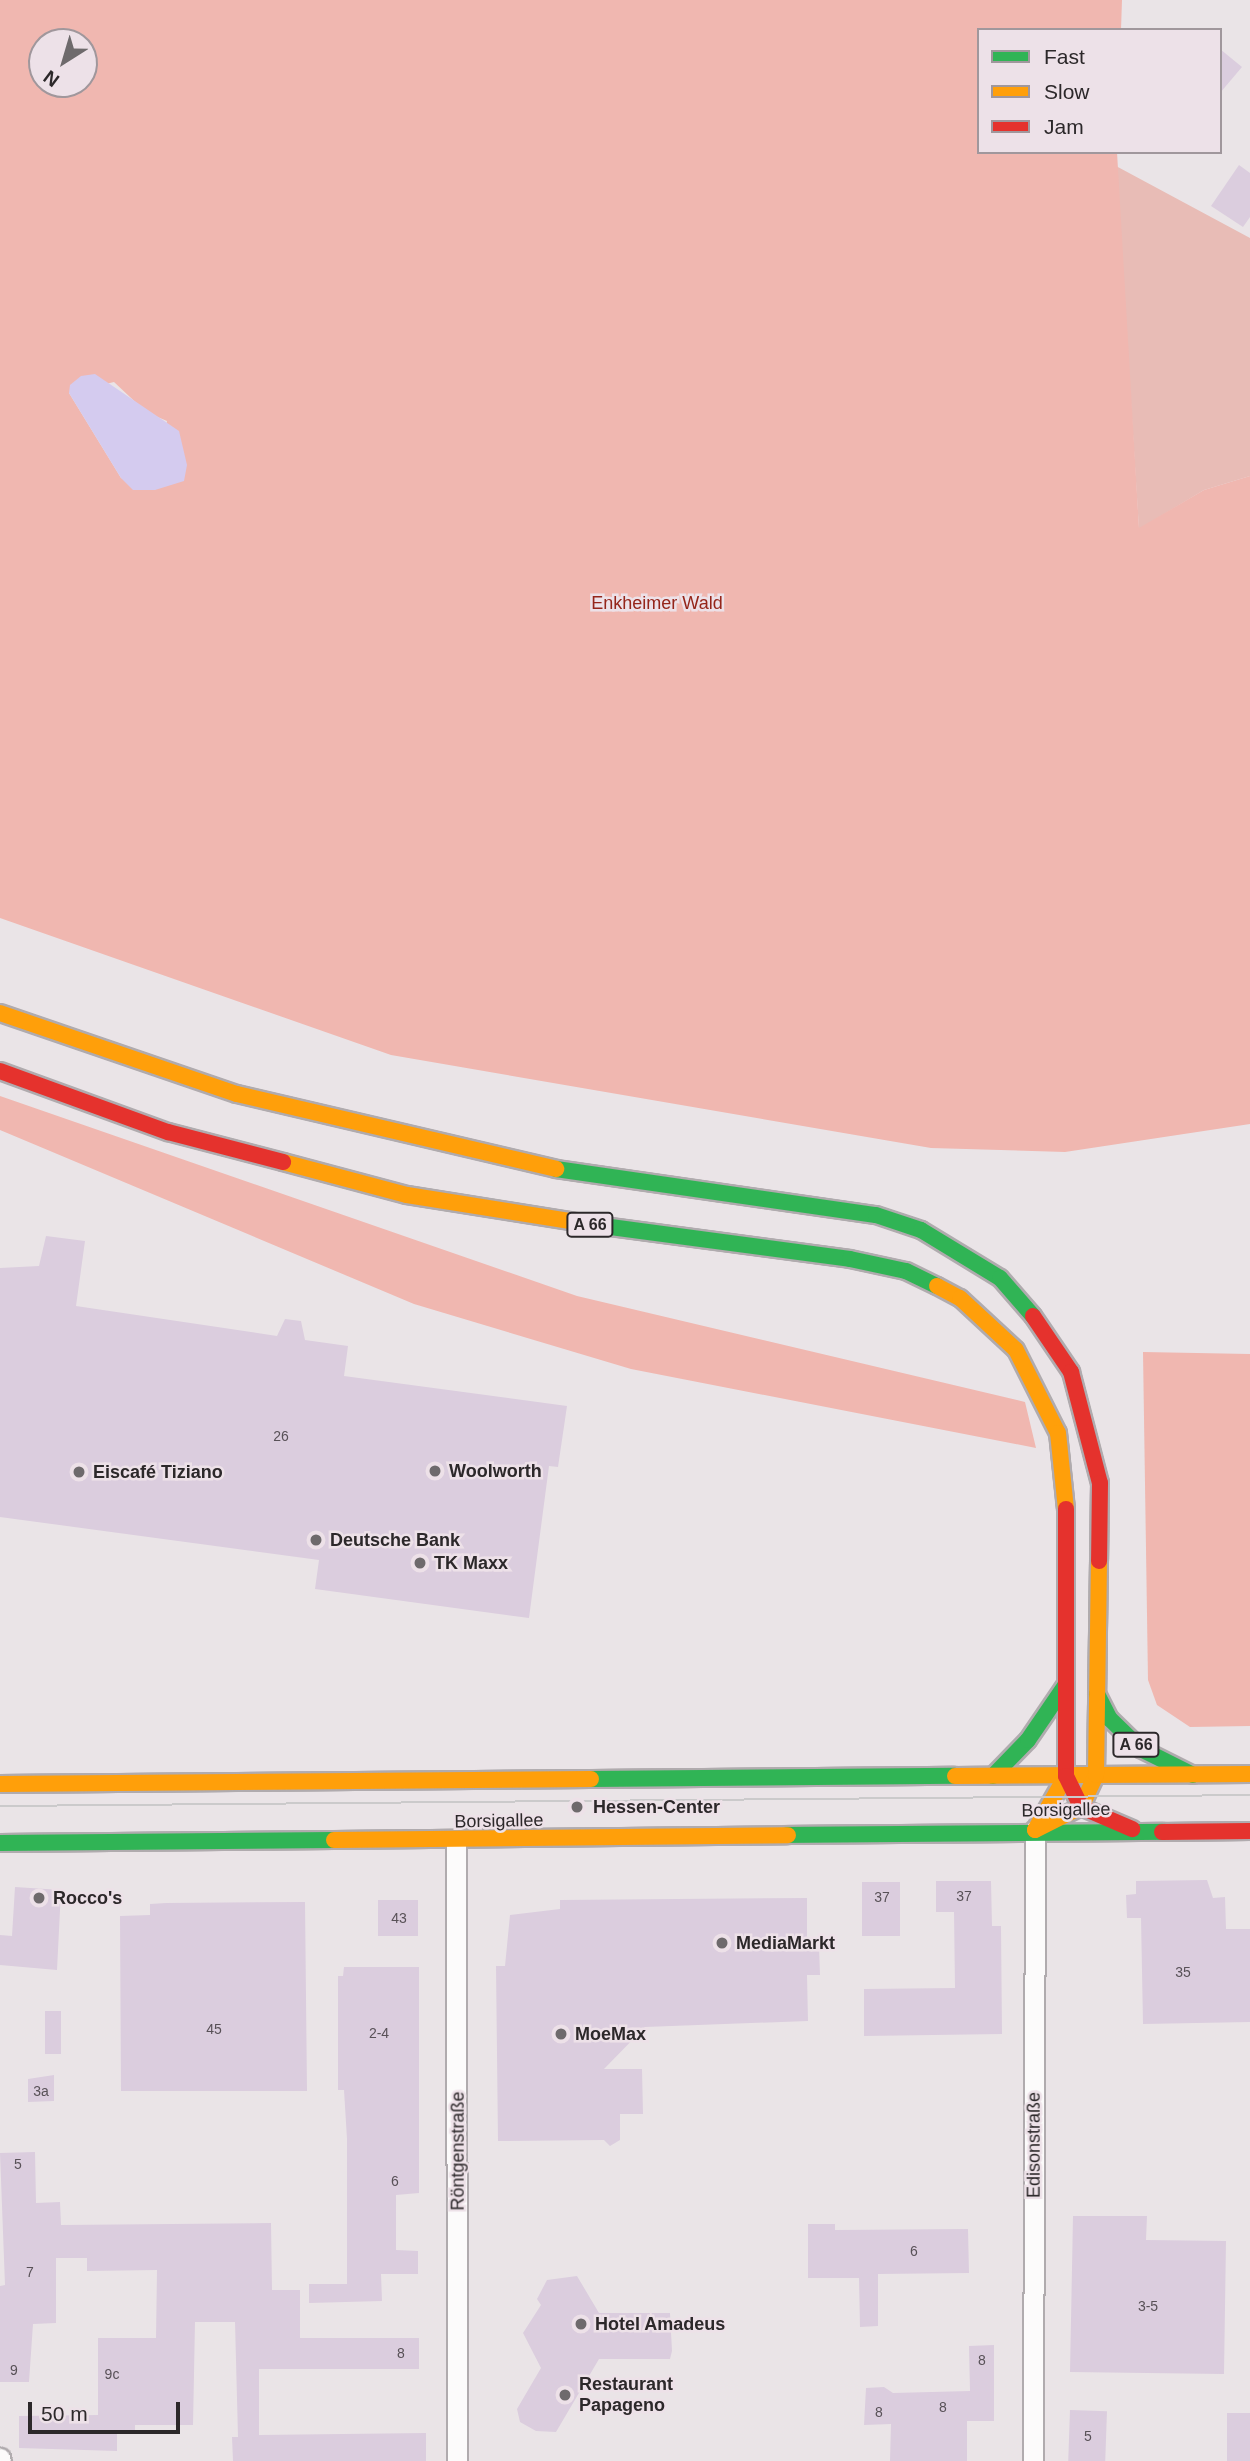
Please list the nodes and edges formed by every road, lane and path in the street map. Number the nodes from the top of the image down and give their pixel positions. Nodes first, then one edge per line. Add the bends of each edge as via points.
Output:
1 (0, 1013) edge
2 (0, 1071) edge
3 (1065, 1686) junction
4 (1097, 1694) junction
5 (1250, 1774) edge
6 (1096, 1775) junction
7 (1193, 1775) junction
8 (993, 1776) junction
9 (1066, 1776) junction
10 (0, 1784) edge
11 (1081, 1807) junction
12 (1132, 1829) junction
13 (1035, 1830) junction
14 (1250, 1831) edge
15 (456, 1841) junction
16 (0, 1843) edge
17 (457, 2461) edge
18 (1033, 2461) edge

1 - 4 main road, A 66 via 152,1068 334,1121 632,1183 876,1215 921,1230 981,1263 1014,1292 1050,1336 1085,1410 1100,1483
2 - 3 main road, A 66 via 168,1132 407,1195 718,1245 850,1259 906,1271 960,1298 1016,1350 1058,1433 1066,1494
3 - 8 main road via 1028,1740
3 - 9 main road, A 66
4 - 6 main road, A 66
4 - 7 main road, A 66 via 1111,1719 1141,1749
5 - 7 main road, Borsigallee
6 - 7 main road, Borsigallee
6 - 9 main road, Borsigallee
6 - 11 main road, A 66
8 - 9 main road, Borsigallee
8 - 10 main road, Borsigallee
9 - 11 main road, A 66
9 - 13 main road
11 - 12 main road
11 - 13 main road
12 - 13 main road, Borsigallee
12 - 14 main road, Borsigallee
13 - 15 main road, Borsigallee
13 - 18 street, Edisonstraße
15 - 16 main road, Borsigallee
15 - 17 street, Röntgenstraße

